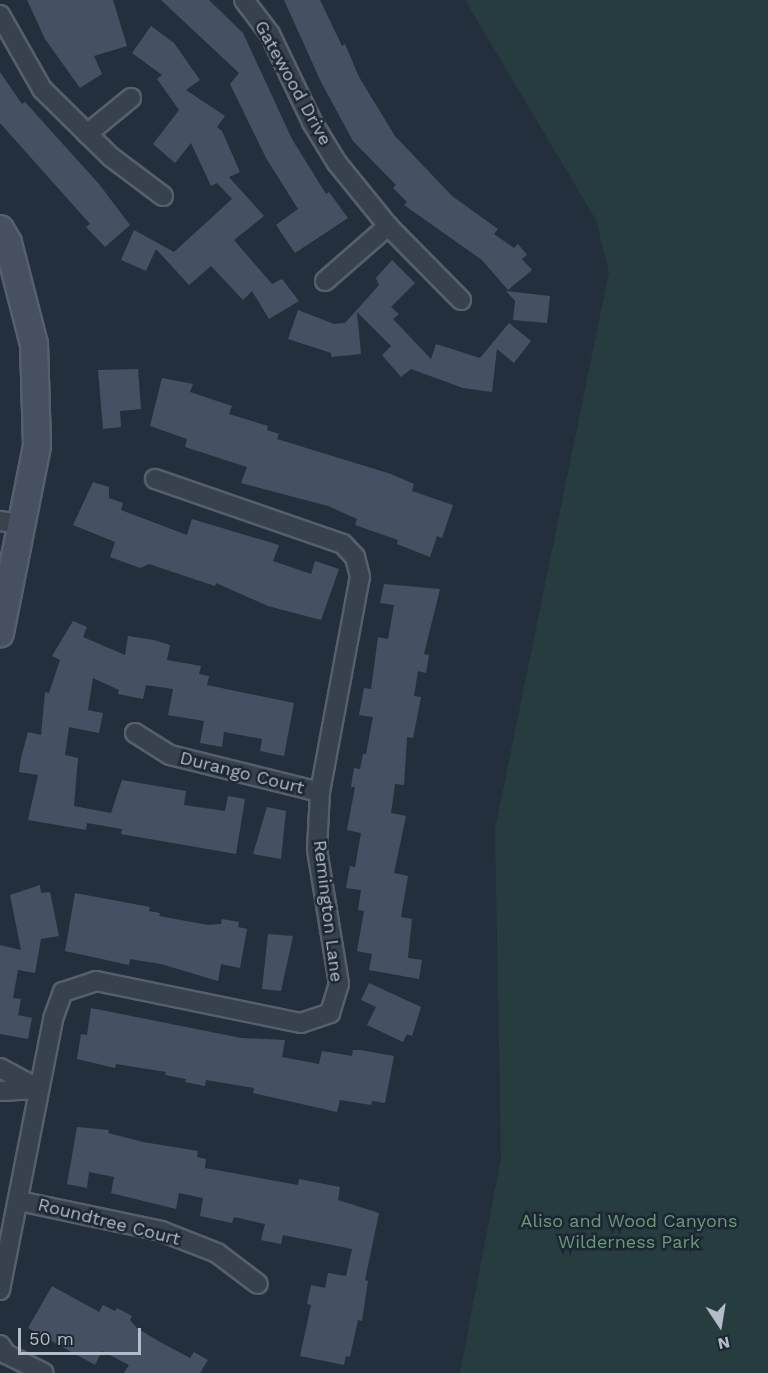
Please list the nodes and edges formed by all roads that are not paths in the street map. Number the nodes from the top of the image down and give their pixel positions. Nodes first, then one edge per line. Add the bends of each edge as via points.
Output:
1 (244, 0) edge
2 (0, 15) edge
3 (131, 98) dead end
4 (87, 134) junction
5 (163, 196) dead end
6 (388, 226) junction
7 (0, 229) edge
8 (325, 281) dead end
9 (461, 300) dead end
10 (155, 479) dead end
11 (12, 523) edge
12 (0, 633) edge
13 (135, 733) dead end
14 (320, 792) junction
15 (0, 1068) edge
16 (39, 1089) junction
17 (0, 1091) edge
18 (19, 1201) junction
19 (258, 1284) dead end
20 (0, 1290) edge
21 (0, 1345) edge
22 (44, 1373) edge

1 - 6 street, Gatewood Drive via 270,34 312,122 337,163
2 - 4 street via 42,89
3 - 4 street
4 - 5 street
6 - 8 street
6 - 9 street, Gatewood Drive
7 - 11 street via 8,243 34,344 37,446
10 - 14 street, Remington Lane via 343,544 355,557 360,577
11 - 12 street
13 - 14 street, Durango Court via 170,756
14 - 16 street, Remington Lane via 317,849 339,984 330,1013 301,1023 96,981 63,992
15 - 16 street
16 - 17 street
16 - 18 street, Remington Lane
18 - 19 street, Roundtree Court via 160,1231 217,1253
18 - 20 street, Remington Lane
21 - 22 street via 6,1354

